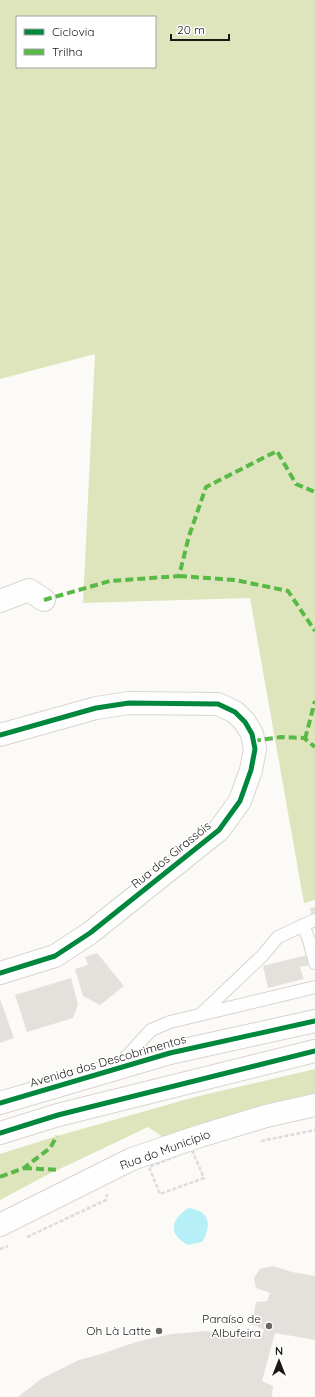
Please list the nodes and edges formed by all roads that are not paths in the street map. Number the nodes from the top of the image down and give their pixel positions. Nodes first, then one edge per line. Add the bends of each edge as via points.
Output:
1 (44, 600) dead end
2 (0, 601) edge
3 (0, 735) edge
4 (315, 920) edge
5 (303, 925) junction
6 (315, 960) edge
7 (0, 972) edge
8 (314, 986) edge
9 (202, 1013) junction
10 (315, 1021) edge
11 (315, 1051) edge
12 (116, 1069) junction
13 (0, 1103) edge
14 (315, 1105) edge
15 (0, 1133) edge
16 (0, 1225) edge

1 - 2 street via 29,590
3 - 7 street, Rua dos Girassóis via 96,708 129,703 218,704 235,712 245,722 252,734 254,748 251,770 240,801 219,830 90,933 55,956
4 - 5 lane
5 - 6 lane
5 - 9 lane via 278,937 262,956
8 - 9 lane
9 - 12 lane via 151,1030
10 - 12 street, Avenida dos Descobrimentos via 170,1053
11 - 15 street via 58,1115
12 - 13 street, Avenida dos Descobrimentos
14 - 16 street, Rua do Município via 266,1116 132,1160

